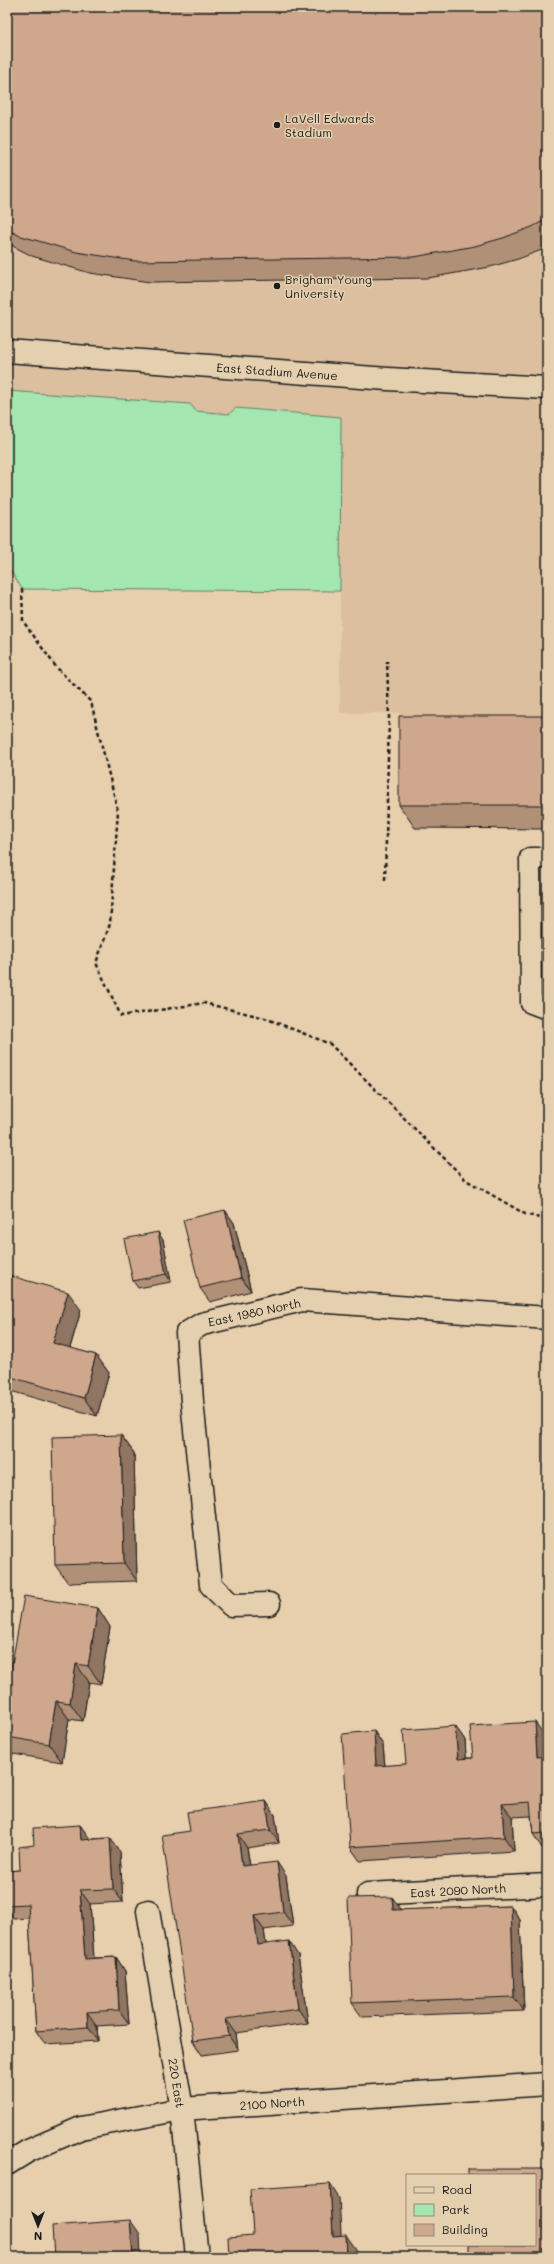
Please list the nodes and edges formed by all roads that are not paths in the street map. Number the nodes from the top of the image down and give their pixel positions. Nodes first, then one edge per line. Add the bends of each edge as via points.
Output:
1 (7, 350) edge
2 (547, 388) edge
3 (547, 858) edge
4 (547, 1009) edge
5 (547, 1318) edge
6 (269, 1604) dead end
7 (547, 1885) edge
8 (368, 1894) dead end
9 (148, 1911) dead end
10 (547, 2084) edge
11 (182, 2109) junction
12 (7, 2164) edge
13 (197, 2257) edge

1 - 2 street, East Stadium Avenue
3 - 4 lane via 530,858 531,1003
5 - 6 street, East 1980 North via 302,1300 202,1324 187,1333 212,1585 231,1605
7 - 8 street, East 2090 North
9 - 11 street, 220 East
10 - 11 street, 2100 North
11 - 12 street, 2100 North via 81,2128 28,2151
11 - 13 street, 220 East

